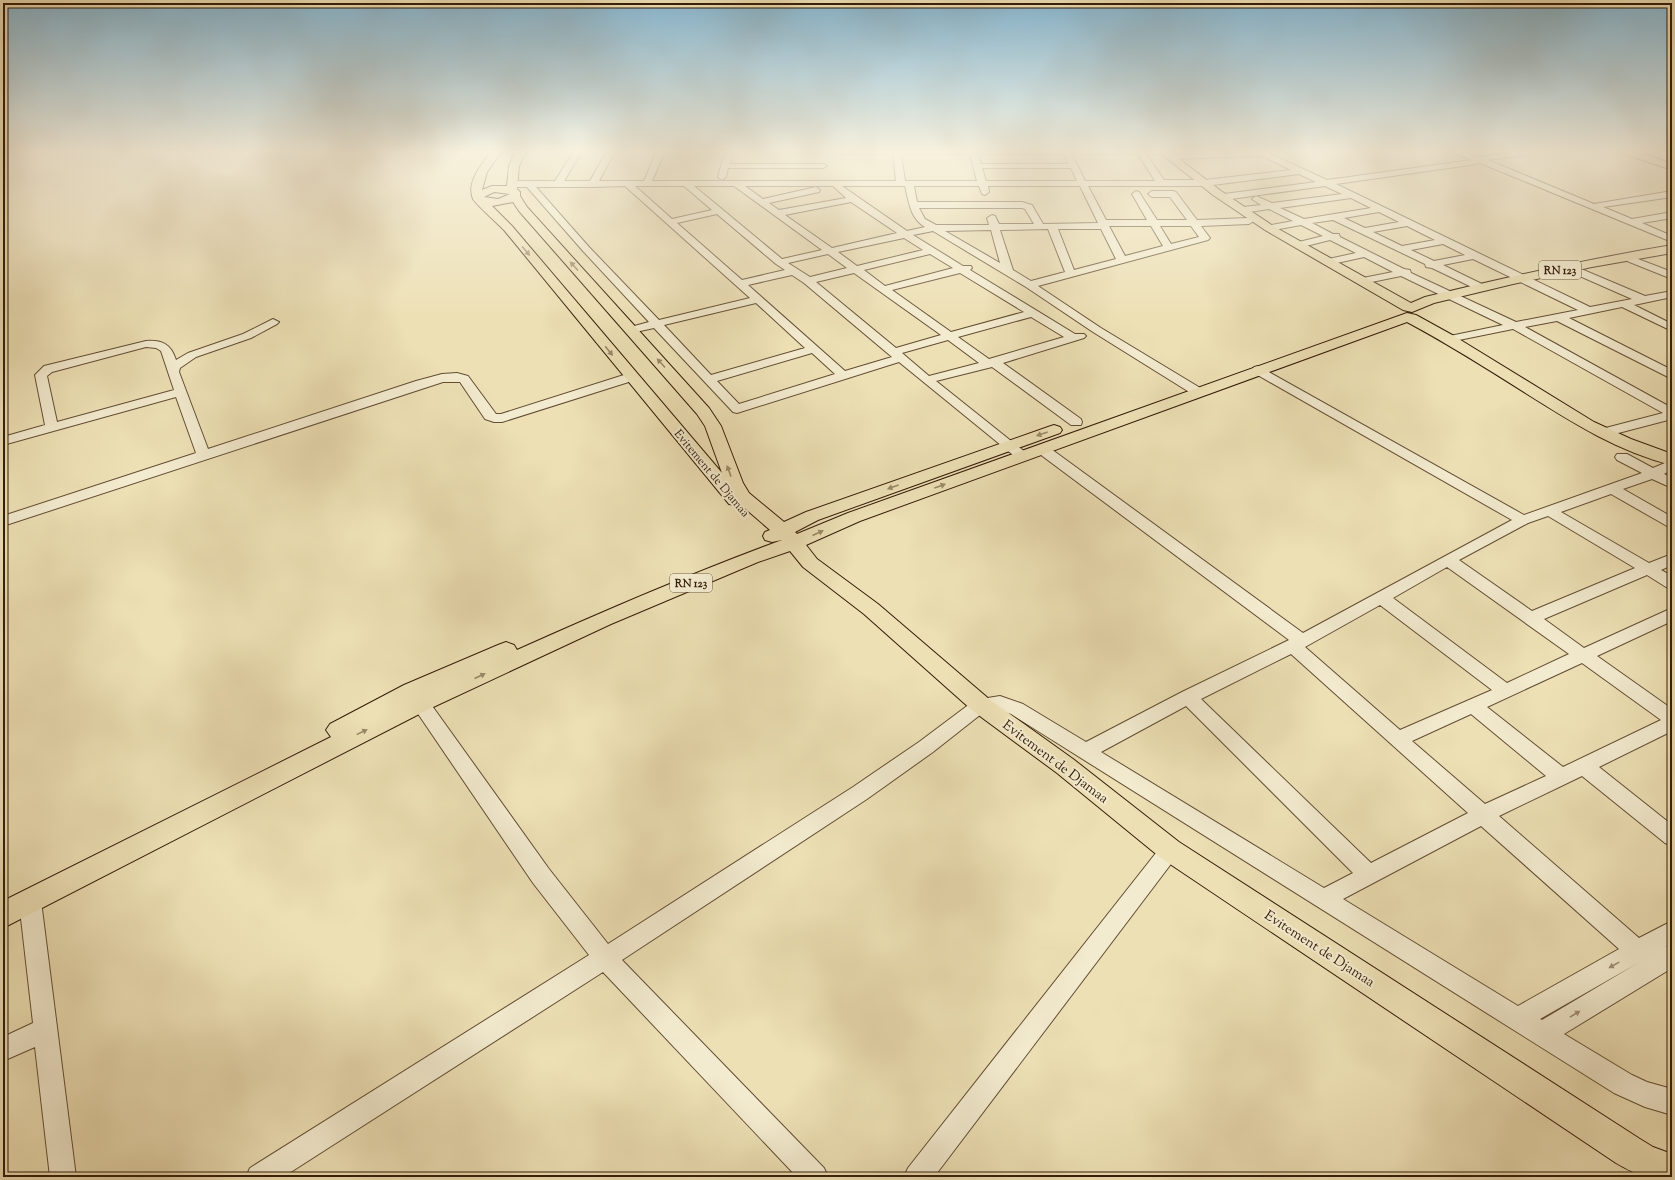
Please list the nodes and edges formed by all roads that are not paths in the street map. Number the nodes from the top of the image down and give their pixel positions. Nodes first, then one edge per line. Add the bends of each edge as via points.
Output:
1 (488, 206) edge
2 (521, 206) edge
3 (548, 206) edge
4 (652, 206) edge
5 (714, 206) edge
6 (768, 206) edge
7 (816, 206) edge
8 (863, 206) edge
9 (914, 206) edge
10 (949, 206) edge
11 (952, 206) edge
12 (988, 206) edge
13 (1026, 206) edge
14 (1092, 206) edge
15 (1142, 206) edge
16 (1182, 206) edge
17 (1231, 206) edge
18 (1236, 206) edge
19 (1277, 206) edge
20 (1301, 206) edge
21 (1374, 206) edge
22 (1595, 206) edge
23 (1271, 207) junction
24 (1380, 209) junction
25 (1243, 210) junction
26 (720, 211) junction
27 (779, 213) junction
28 (1672, 216) edge
29 (1330, 217) junction
30 (1249, 221) junction
31 (670, 222) junction
32 (1302, 222) junction
33 (1633, 222) junction
34 (1154, 223) junction
35 (1194, 223) junction
36 (1408, 223) junction
37 (1104, 224) junction
38 (995, 227) junction
39 (1040, 227) junction
40 (1052, 227) junction
41 (934, 228) junction
42 (1269, 228) junction
43 (1364, 231) junction
44 (906, 235) junction
45 (1331, 237) junction
46 (1672, 239) edge
47 (1444, 241) junction
48 (1298, 245) junction
49 (1169, 248) junction
50 (1401, 249) junction
51 (1672, 249) edge
52 (831, 251) junction
53 (932, 251) junction
54 (1365, 254) junction
55 (1474, 256) junction
56 (1625, 257) junction
57 (1122, 260) junction
58 (989, 261) junction
59 (780, 262) junction
60 (1328, 262) junction
61 (1433, 265) junction
62 (1570, 268) junction
63 (856, 269) junction
64 (961, 270) junction
65 (795, 271) junction
66 (1008, 272) junction
67 (1403, 272) junction
68 (1071, 275) junction
69 (1672, 276) edge
70 (1519, 278) junction
71 (808, 281) junction
72 (1362, 281) junction
73 (739, 284) junction
74 (1030, 286) junction
75 (1482, 288) junction
76 (884, 289) junction
77 (1451, 296) junction
78 (1670, 296) edge
79 (757, 300) junction
80 (1644, 300) junction
81 (1624, 304) junction
82 (1589, 311) junction
83 (1409, 312) junction
84 (1033, 313) junction
85 (1558, 317) junction
86 (273, 322) dead end
87 (657, 324) junction
88 (1515, 326) junction
89 (1672, 328) edge
90 (631, 330) junction
91 (1097, 330) junction
92 (951, 337) junction
93 (1073, 338) junction
94 (1455, 338) junction
95 (814, 349) junction
96 (898, 355) junction
97 (991, 363) junction
98 (1258, 370) junction
99 (173, 372) junction
100 (843, 375) junction
101 (1672, 375) edge
102 (631, 377) junction
103 (710, 379) junction
104 (927, 380) junction
105 (1191, 388) junction
106 (180, 392) junction
107 (1672, 414) edge
108 (1076, 422) junction
109 (52, 427) junction
110 (1608, 431) junction
111 (3, 441) edge
112 (1042, 449) junction
113 (1016, 451) junction
114 (1672, 453) edge
115 (204, 455) junction
116 (1622, 457) dead end
117 (1672, 460) edge
118 (1672, 464) edge
119 (1653, 474) junction
120 (1672, 484) edge
121 (1611, 488) junction
122 (1549, 511) junction
123 (1524, 520) junction
124 (3, 521) edge
125 (1672, 523) edge
126 (781, 540) junction
127 (1672, 559) edge
128 (1448, 560) junction
129 (1647, 569) junction
130 (1672, 583) edge
131 (1381, 597) junction
132 (1672, 614) edge
133 (1532, 618) junction
134 (1298, 644) junction
135 (1585, 655) junction
136 (1506, 692) junction
137 (416, 697) junction
138 (1188, 697) junction
139 (981, 705) junction
140 (1473, 706) junction
141 (1672, 718) edge
142 (1672, 723) edge
143 (1398, 739) junction
144 (1086, 751) junction
145 (1583, 766) junction
146 (1561, 777) junction
147 (1483, 815) junction
148 (1672, 837) edge
149 (1170, 850) junction
150 (1369, 875) junction
151 (1325, 898) junction
152 (3, 901) edge
153 (30, 901) junction
154 (3, 915) edge
155 (1672, 931) edge
156 (1638, 952) junction
157 (1672, 955) edge
158 (605, 958) junction
159 (1518, 1019) junction
160 (45, 1030) junction
161 (1541, 1034) junction
162 (3, 1049) edge
163 (1672, 1102) edge
164 (1672, 1171) edge
165 (63, 1177) edge
166 (259, 1177) edge
167 (815, 1177) edge
168 (917, 1177) edge

1 -> 102 main road, Evitement de Djamaa
90 -> 2 main road, Evitement de Djamaa
3 - 87 street
4 - 31 street
5 - 26 street
6 - 27 street
7 - 27 street
8 - 44 street
9 - 41 street via 919,219 925,225
10 - 41 street
11 - 38 street
12 - 38 street
13 - 39 street
14 - 37 street
15 - 34 street
16 - 35 street
17 - 30 main road
18 - 25 main road
19 - 23 street
20 - 29 street
21 - 24 street
22 - 33 street
23 - 25 street
23 - 32 street
24 - 29 street
24 - 36 street
25 - 42 main road
26 - 31 street
26 - 59 street
27 - 52 street
28 - 33 street
29 - 32 street
29 - 43 street
30 - 35 street
30 - 83 main road
31 - 73 street
32 - 42 street
32 - 45 street
33 - 46 street
34 - 35 street
34 - 37 street
34 - 49 street
35 - 49 street via 1205,238
36 - 43 street
36 - 47 street
37 - 40 street
37 - 57 street
38 - 39 street
38 - 66 street
39 - 40 street
40 - 68 street
41 - 44 street
41 - 58 street
42 - 48 main road
43 - 45 street
43 - 50 street
44 - 52 street
44 - 53 street
45 - 48 street
45 - 54 street
47 - 50 street
47 - 55 street
48 - 60 main road
49 - 57 street
50 - 61 street
51 - 56 main road, RN 123
52 - 59 street
52 - 63 street
53 - 63 street
53 - 64 street
54 - 60 street
54 - 67 street
55 - 61 street
55 - 70 street
56 - 62 main road, RN 123
56 - 69 street
57 - 68 street
58 - 64 street
58 - 66 street
59 - 65 street
60 - 72 main road
61 - 67 street
61 - 75 street
62 - 70 main road, RN 123
62 - 80 street
63 - 71 street
63 - 76 street
64 - 76 street
64 - 84 street
65 - 71 street
65 - 73 street
66 - 74 street
67 - 72 street
67 - 77 street
68 - 74 street
70 - 75 main road, RN 123
70 - 82 street
71 - 96 street
72 - 83 main road
73 - 79 street
74 - 91 street
75 - 77 main road, RN 123
76 - 92 street
77 - 83 main road, RN 123
77 - 88 street
78 - 80 street
79 - 87 street
79 - 95 street
80 - 81 street
81 - 82 street
81 - 89 street
82 - 85 street
83 - 94 main road
83 - 98 main road, RN 123
83 - 105 main road, RN 123 via 1283,349
84 - 92 street
84 - 93 street
85 - 88 street
85 - 101 street
86 - 99 street via 247,336 192,355 174,366
87 - 90 street
87 - 103 street
88 - 94 street
88 - 107 street
126 -> 90 main road, Evitement de Djamaa via 739,492 708,418
91 - 93 street
91 - 105 street
92 - 96 street
92 - 97 street
93 - 97 street
94 - 110 main road via 1576,414
95 - 100 street
95 - 103 street
96 - 100 street
96 - 104 street
97 - 104 street
97 - 108 street
98 - 105 main road, RN 123
98 - 123 street
99 - 106 street
99 - 109 street via 165,347 154,343 48,369 41,375
100 - 103 street via 737,409
102 - 115 street via 502,418 494,418 486,412 464,379 442,378
102 - 126 main road, Evitement de Djamaa
104 - 113 street
105 - 108 main road, RN 123
105 - 112 main road, RN 123
106 - 109 street
106 - 115 street
107 - 110 street
108 -> 113 main road, RN 123
109 - 111 street
110 - 114 main road
110 - 117 main road via 1625,443
112 - 113 main road, RN 123
112 - 134 street
113 - 126 main road, RN 123 via 854,517
115 - 124 street
116 - 119 street
118 - 119 street
119 - 120 street
119 - 121 street
121 - 122 street
121 - 125 street
122 - 123 street
122 - 129 street
123 - 128 street
126 - 137 main road, RN 123 via 751,558
126 - 139 main road, Evitement de Djamaa via 862,614 929,670 962,695
127 - 129 street
128 - 131 street
128 - 133 street
129 - 130 street
129 - 133 street
131 - 134 street
131 - 136 street
132 - 135 street
133 - 135 street
134 - 138 street
134 - 143 street
135 - 136 street
135 - 141 street
136 - 140 street
137 - 152 main road, RN 123
153 -> 137 main road, RN 123 via 308,759
137 - 158 street via 537,869
138 - 144 street
138 - 150 street
139 - 144 street via 993,702 1012,706
139 - 149 main road, Evitement de Djamaa via 1070,770
139 - 158 street via 860,793
140 - 143 street
140 - 146 street
142 - 145 street
143 - 147 street
144 - 151 street
145 - 146 street
145 - 148 street
146 - 147 street
147 - 150 street
147 - 156 street
149 - 164 main road, Evitement de Djamaa via 1628,1151
149 - 168 street
150 - 151 street
151 - 159 street
153 - 154 main road, RN 123
153 - 160 street
155 - 156 street
156 -> 159 street
161 -> 157 street
158 - 166 street
158 - 167 street
159 - 161 street
160 - 162 street
160 - 165 street
161 - 163 street via 1623,1084

